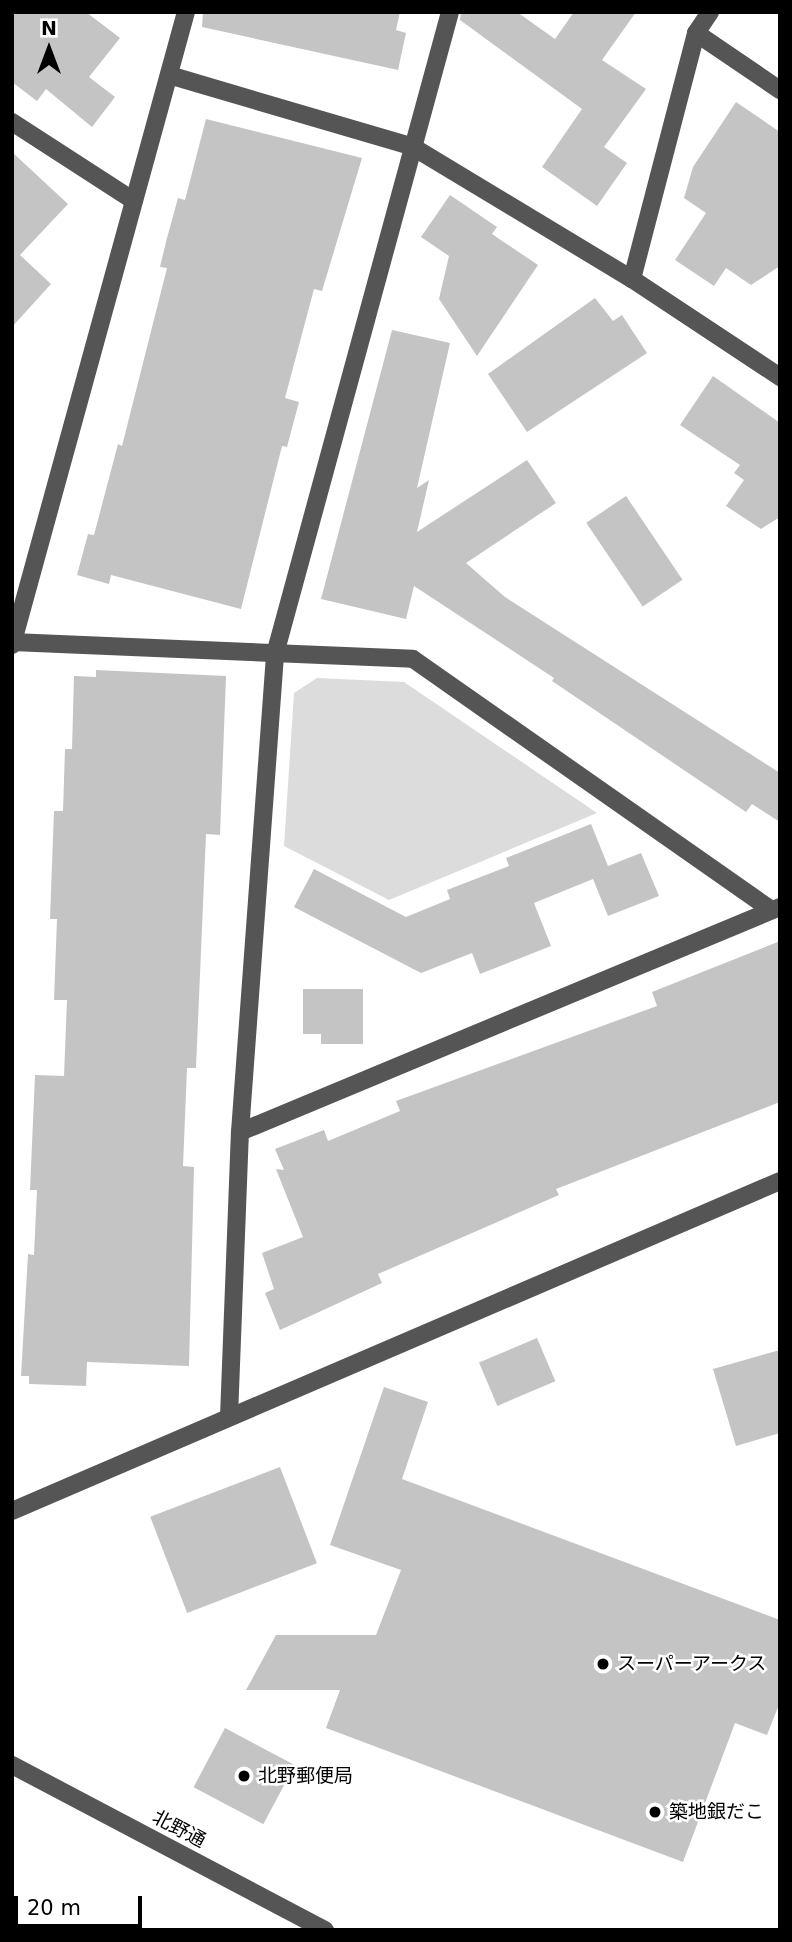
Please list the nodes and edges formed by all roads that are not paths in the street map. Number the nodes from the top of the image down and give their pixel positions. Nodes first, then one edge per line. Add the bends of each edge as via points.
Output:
1 (186, 12) edge
2 (450, 12) edge
3 (710, 12) edge
4 (696, 33) junction
5 (169, 75) junction
6 (780, 90) edge
7 (12, 122) edge
8 (413, 147) junction
9 (134, 201) junction
10 (632, 279) junction
11 (780, 377) edge
12 (12, 643) edge
13 (275, 654) junction
14 (776, 908) edge
15 (240, 1132) junction
16 (780, 1181) edge
17 (229, 1417) junction
18 (12, 1511) edge
19 (12, 1765) edge
20 (325, 1930) edge

1 - 5 street
2 - 8 street
3 - 4 street
4 - 6 street
4 - 10 street
5 - 8 street
5 - 9 street
7 - 9 street
8 - 10 street
8 - 13 street
9 - 12 street
10 - 11 street
12 - 13 street
13 - 14 street via 413,659
13 - 15 street
14 - 15 street
15 - 17 street
16 - 17 street
17 - 18 street
19 - 20 street, 北野通

